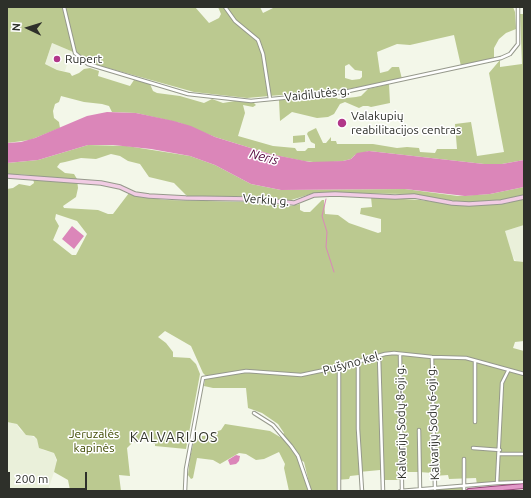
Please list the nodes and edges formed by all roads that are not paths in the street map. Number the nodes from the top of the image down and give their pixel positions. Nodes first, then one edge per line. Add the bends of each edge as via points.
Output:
1 (64, 7) edge
2 (225, 7) edge
3 (518, 7) edge
4 (270, 99) junction
5 (7, 176) edge
6 (524, 197) edge
7 (400, 354) junction
8 (379, 356) junction
9 (432, 358) junction
10 (358, 361) junction
11 (475, 362) junction
12 (339, 367) junction
13 (508, 371) junction
14 (524, 374) edge
15 (254, 413) dead end
16 (475, 422) dead end
17 (419, 430) dead end
18 (473, 448) dead end
19 (500, 450) junction
20 (499, 454) junction
21 (524, 454) edge
22 (464, 459) dead end
23 (524, 482) edge
24 (497, 483) junction
25 (524, 486) edge
26 (464, 487) junction
27 (420, 489) junction
28 (435, 489) junction
29 (401, 490) edge
30 (485, 490) edge
31 (185, 491) edge
32 (310, 491) edge
33 (339, 491) edge
34 (362, 491) edge
35 (382, 491) edge
36 (464, 491) edge
37 (469, 491) edge

1 - 4 street, Vaidilutės g. via 73,49 77,56 88,64 188,94 243,100
2 - 4 street via 235,21 258,40
3 - 4 street, Vaidilutės g. via 518,44 514,51 506,56 351,91
5 - 6 main road, Verkių g. via 94,182 149,196 251,198 294,203 314,195 335,194 414,196 470,204 501,202
7 - 8 street, Pušyno kel.
7 - 9 street, Pušyno kel.
7 - 29 street, Kalvarijų Sodų 8-oji g.
8 - 10 street, Pušyno kel.
8 - 35 street
9 - 11 street, Pušyno kel. via 458,357
9 - 28 street, Kalvarijų Sodų 6-oji g.
10 - 12 street, Pušyno kel.
10 - 34 street via 358,429
11 - 13 street, Pušyno kel.
11 - 16 street
12 - 31 street, Pušyno kel. via 301,375 246,371 203,378 186,469
12 - 33 street
13 - 14 street, Pušyno kel.
13 - 19 street via 502,383
15 - 32 street via 274,425 291,446 298,456
17 - 27 street
18 - 19 street
19 - 20 street
20 - 21 street
20 - 24 street
22 - 26 street
23 - 24 street
24 - 26 street
25 - 30 main road
26 - 28 street
26 - 36 street
27 - 28 street
27 - 29 street
30 - 37 main road

